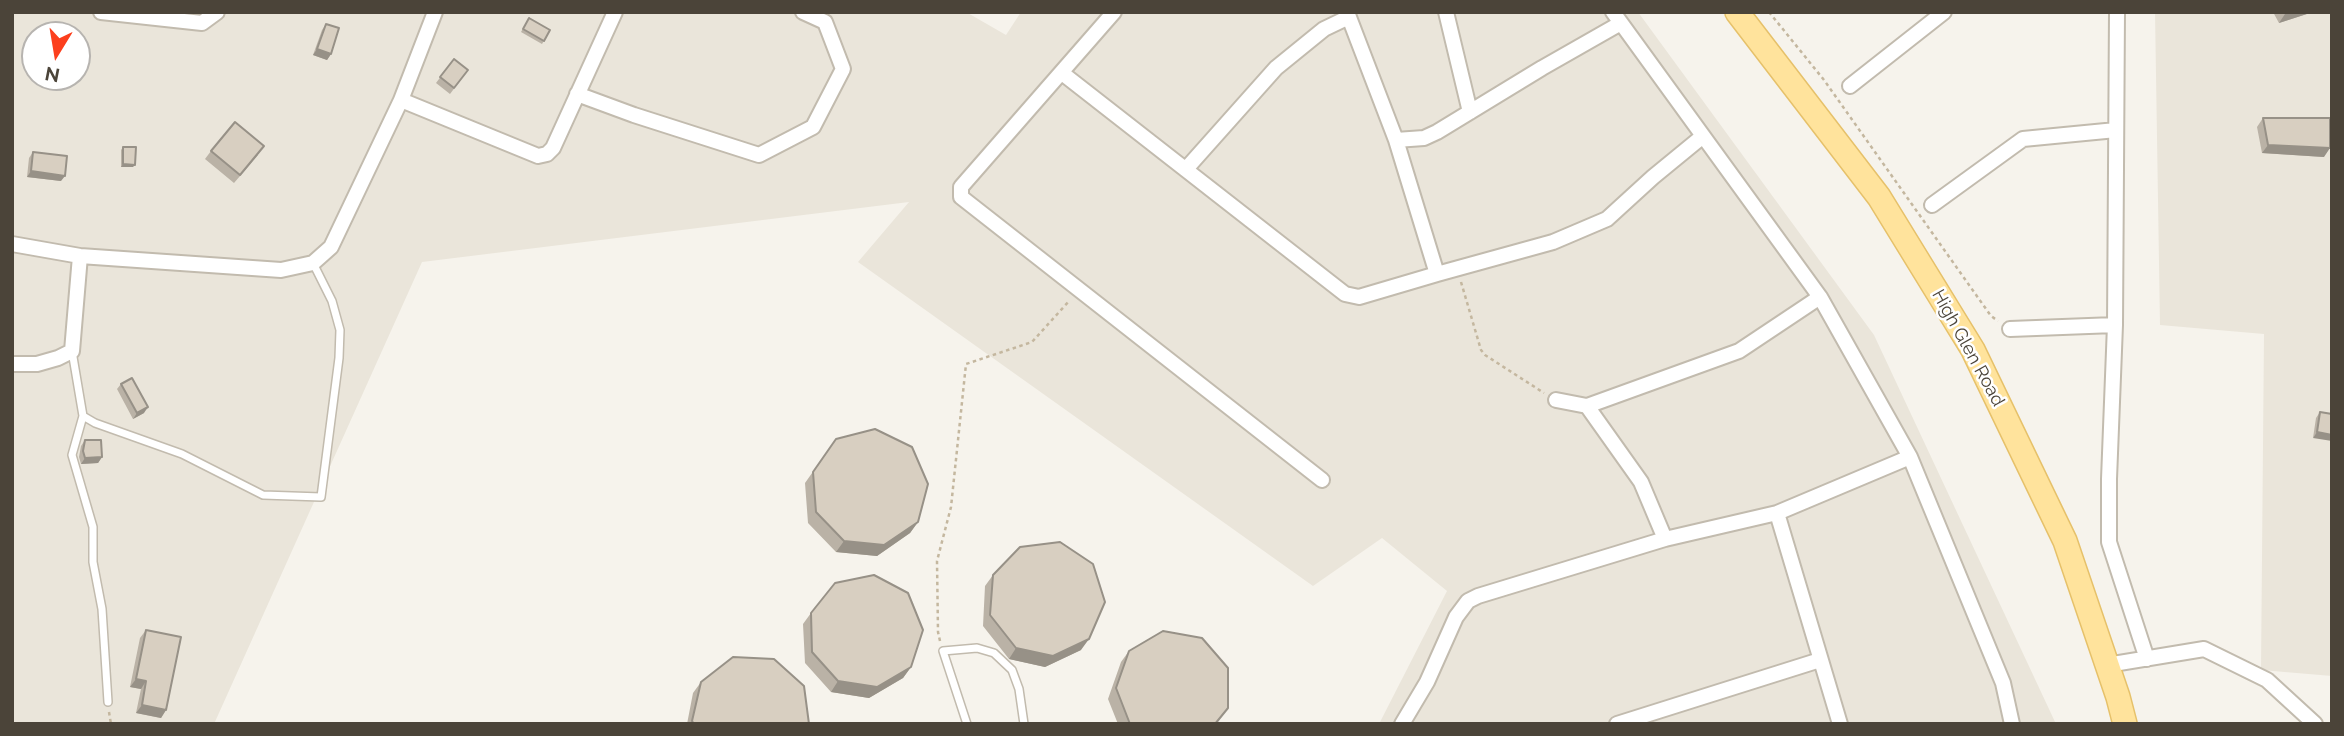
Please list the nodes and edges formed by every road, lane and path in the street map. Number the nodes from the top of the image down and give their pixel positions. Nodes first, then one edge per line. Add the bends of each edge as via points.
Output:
1 (101, 12) edge
2 (217, 12) edge
3 (435, 12) edge
4 (615, 12) edge
5 (803, 12) edge
6 (1114, 12) edge
7 (1446, 12) edge
8 (1737, 12) edge
9 (1769, 12) edge
10 (1944, 12) edge
11 (2117, 12) edge
12 (1348, 15) edge
13 (1617, 17) edge
14 (1062, 73) junction
15 (1850, 86) dead end
16 (578, 94) junction
17 (401, 100) junction
18 (1470, 112) junction
19 (2116, 130) junction
20 (1703, 136) junction
21 (1396, 140) junction
22 (1186, 169) junction
23 (1932, 205) dead end
24 (12, 244) edge
25 (80, 256) junction
26 (313, 262) junction
27 (1457, 267) junction
28 (1437, 274) junction
29 (1079, 290) junction
30 (1820, 297) junction
31 (2115, 325) junction
32 (2010, 329) joint
33 (72, 351) junction
34 (12, 363) edge
35 (1556, 400) joint
36 (1587, 406) junction
37 (83, 415) junction
38 (1910, 457) junction
39 (1322, 480) dead end
40 (1777, 513) junction
41 (1665, 539) junction
42 (943, 651) junction
43 (2147, 659) junction
44 (1820, 660) junction
45 (2107, 665) junction
46 (108, 702) dead end
47 (967, 724) edge
48 (1024, 724) edge
49 (1402, 724) edge
50 (1617, 724) edge
51 (1840, 724) edge
52 (2012, 724) edge
53 (2125, 724) edge
54 (2315, 724) edge

1 - 2 street via 202,23
3 - 17 street
4 - 16 street
5 - 16 street via 825,22 843,69 813,127 759,155
6 - 14 street
7 - 18 street
8 - 45 main road, High Glen Road via 1879,197 1973,350 2065,541
9 - 32 path via 1824,80 1991,316
10 - 15 street
11 - 19 street
12 - 21 street
12 - 22 street via 1276,68
13 - 18 street
13 - 20 street
14 - 22 street
14 - 29 street via 961,187 960,194
16 - 17 street via 554,148 542,156
17 - 26 street via 331,247
18 - 21 street via 1424,138
19 - 23 street via 2024,139
19 - 31 street
20 - 27 street via 1608,219 1553,242
20 - 30 street
21 - 28 street
22 - 28 street via 1348,296 1359,298
24 - 25 street
25 - 26 street via 281,270
25 - 33 street
26 - 37 lane via 340,330 321,497 263,495 182,454
27 - 28 street
27 - 35 path via 1481,350
29 - 39 street
29 - 42 path via 1032,342 966,364 951,507 937,561 937,632
30 - 36 street via 1739,351
30 - 38 street
31 - 32 street
31 - 43 street via 2109,542
33 - 34 street via 37,364
33 - 37 lane
35 - 36 street
36 - 41 street via 1641,482
37 - 46 lane via 72,455 93,527
38 - 40 street
38 - 52 street via 2003,683
40 - 41 street
40 - 44 street
41 - 49 street via 1468,601
42 - 47 lane
42 - 48 lane via 976,648 994,653 1012,670
43 - 45 street
43 - 54 street via 2204,649 2267,680
44 - 50 street
44 - 51 street
45 - 53 main road, High Glen Road

